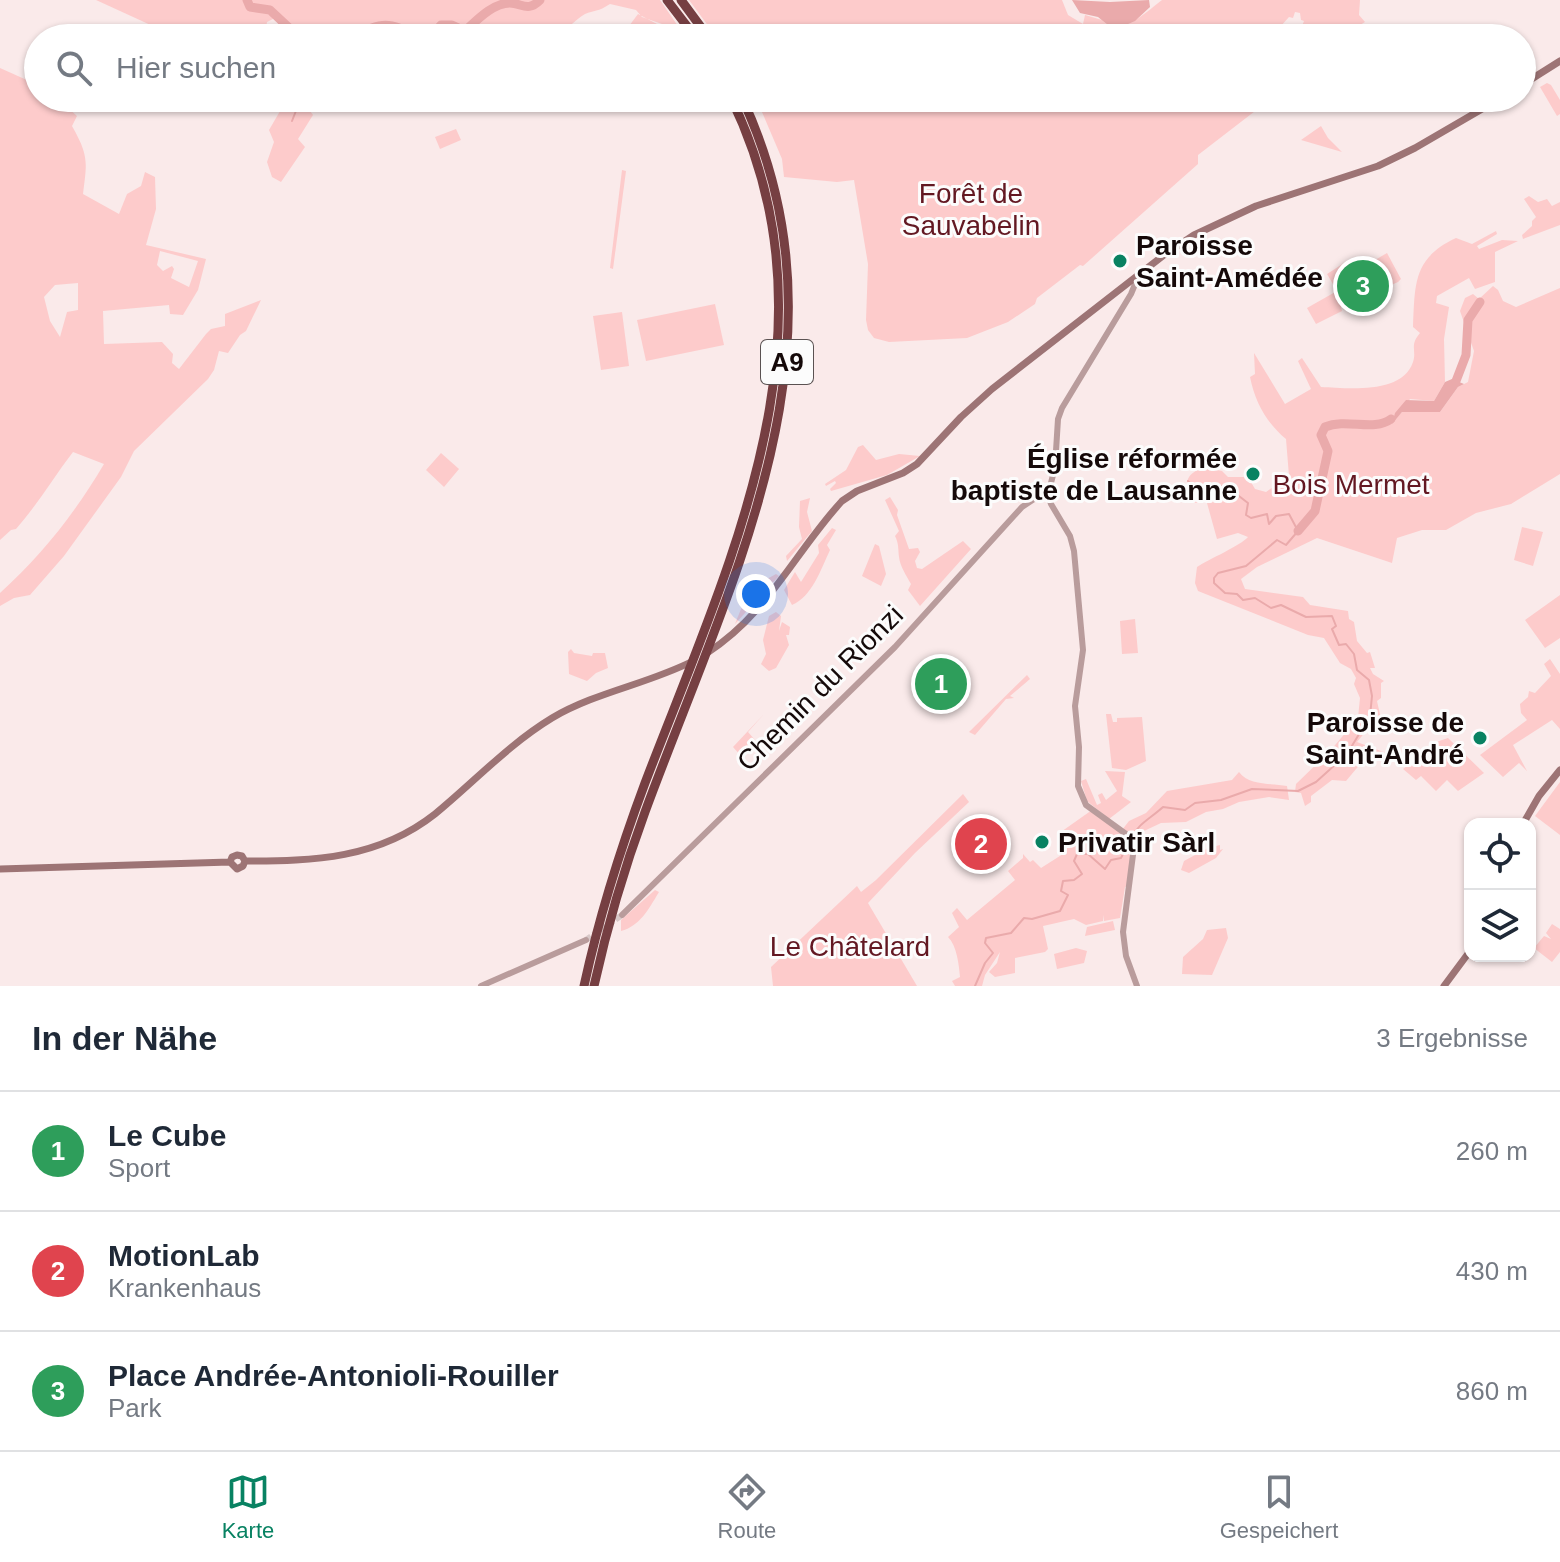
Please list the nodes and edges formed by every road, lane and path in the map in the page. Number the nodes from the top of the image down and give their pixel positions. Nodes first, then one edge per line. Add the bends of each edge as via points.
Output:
1 (667, 0) edge
2 (681, 0) edge
3 (686, 16) junction
4 (690, 24) edge
5 (694, 24) edge
6 (1560, 61) edge
7 (1536, 76) edge
8 (736, 112) edge
9 (747, 112) edge
10 (1477, 112) edge
11 (1138, 277) junction
12 (1048, 495) junction
13 (1560, 770) edge
14 (1526, 818) edge
15 (0, 869) edge
16 (622, 915) tunnel mouth
17 (586, 940) tunnel mouth
18 (604, 941) junction
19 (1464, 959) edge
20 (481, 986) edge
21 (584, 986) edge
22 (594, 986) edge
23 (600, 986) edge
24 (1137, 986) edge
25 (1444, 986) edge

1 - 3 highway
2 - 3 highway
3 - 4 highway
3 - 5 highway
6 - 7 main road
8 - 21 highway, A9 via 760,173 777,259 779,333 768,421 739,536 625,838
9 - 18 highway, A9 via 770,171 785,244 789,318 781,408 739,566 640,827
10 - 11 main road via 1378,166 1210,226
11 - 12 street via 1061,412
11 - 15 main road via 992,389 925,457 842,501 770,597 738,630 670,671 551,718 403,835 337,858 245,861 237,869 230,862
12 - 16 street, Chemin du Rionzi via 1022,507 895,647
12 - 24 street via 1074,551 1083,650 1075,706 1079,790 1086,805 1126,834 1134,847 1123,932
13 - 14 main road
17 - 20 street
18 - 22 highway, A9
18 - 23 highway
19 - 25 main road

